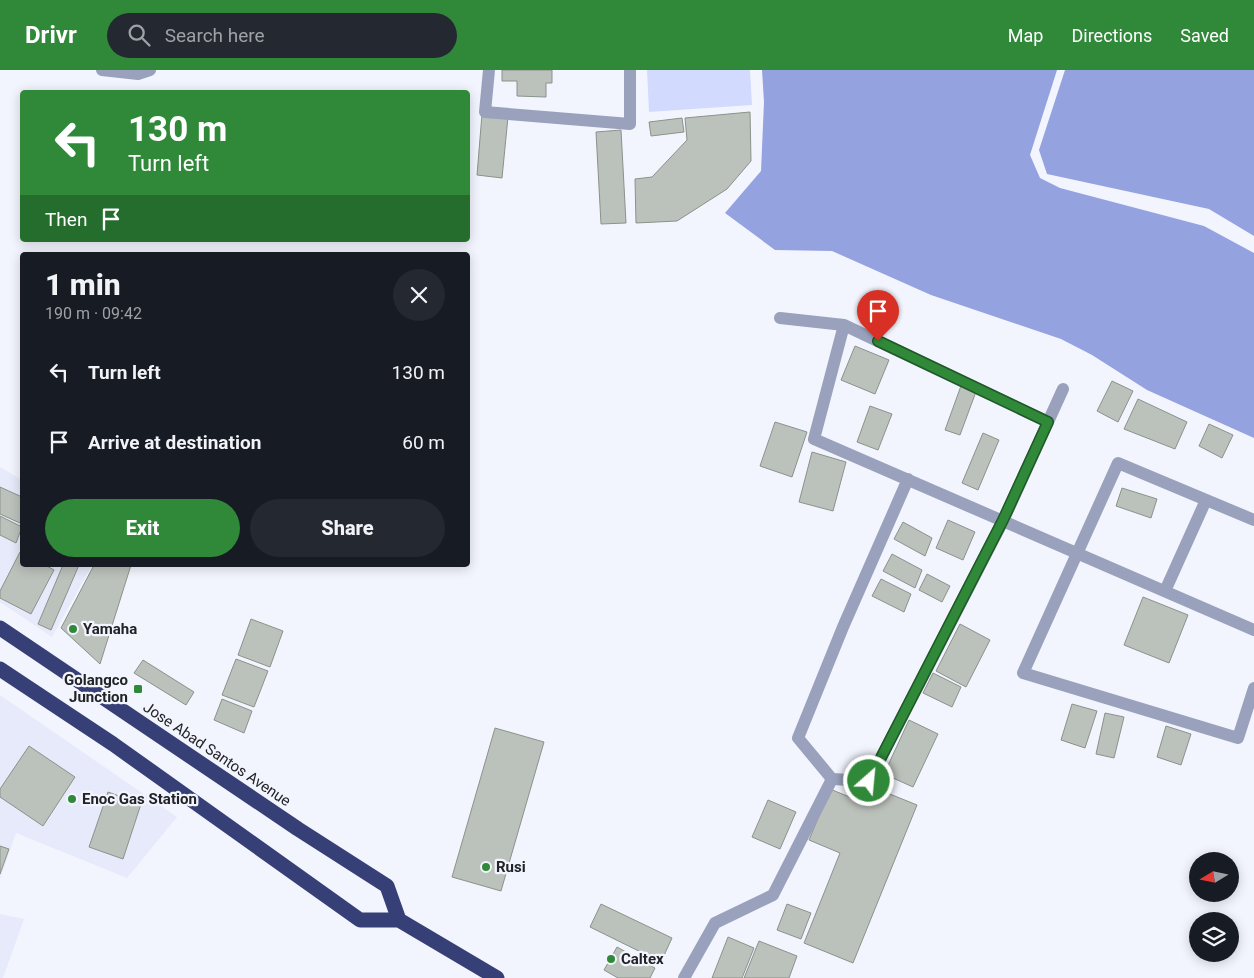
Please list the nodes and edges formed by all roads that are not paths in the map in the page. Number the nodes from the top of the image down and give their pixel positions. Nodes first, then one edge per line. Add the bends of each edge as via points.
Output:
1 (102, 70) edge
2 (150, 70) edge
3 (489, 70) edge
4 (630, 70) edge
5 (780, 318) dead end
6 (844, 325) junction
7 (1063, 390) dead end
8 (1048, 422) junction
9 (908, 479) junction
10 (1206, 500) junction
11 (1003, 520) junction
12 (1254, 520) edge
13 (1078, 553) junction
14 (1165, 591) junction
15 (0, 628) edge
16 (1254, 630) edge
17 (0, 669) edge
18 (1254, 688) edge
19 (832, 779) junction
20 (399, 920) junction
21 (496, 978) edge
22 (684, 978) edge

1 - 2 street via 138,74
3 - 4 street via 485,112 630,124
5 - 6 street
6 - 8 street
6 - 9 street via 814,439
7 - 8 street
8 - 11 street
9 - 11 street
9 - 19 street via 798,738
10 - 12 street
10 - 13 street via 1118,463
10 - 14 street
11 - 13 street
11 - 19 street via 869,781
13 - 14 street
13 - 18 street via 1023,673 1238,738
14 - 16 street
15 - 20 highway, Jose Abad Santos Avenue via 387,886
17 - 20 highway via 113,744 360,920
19 - 22 street via 773,895 716,923
20 - 21 highway

